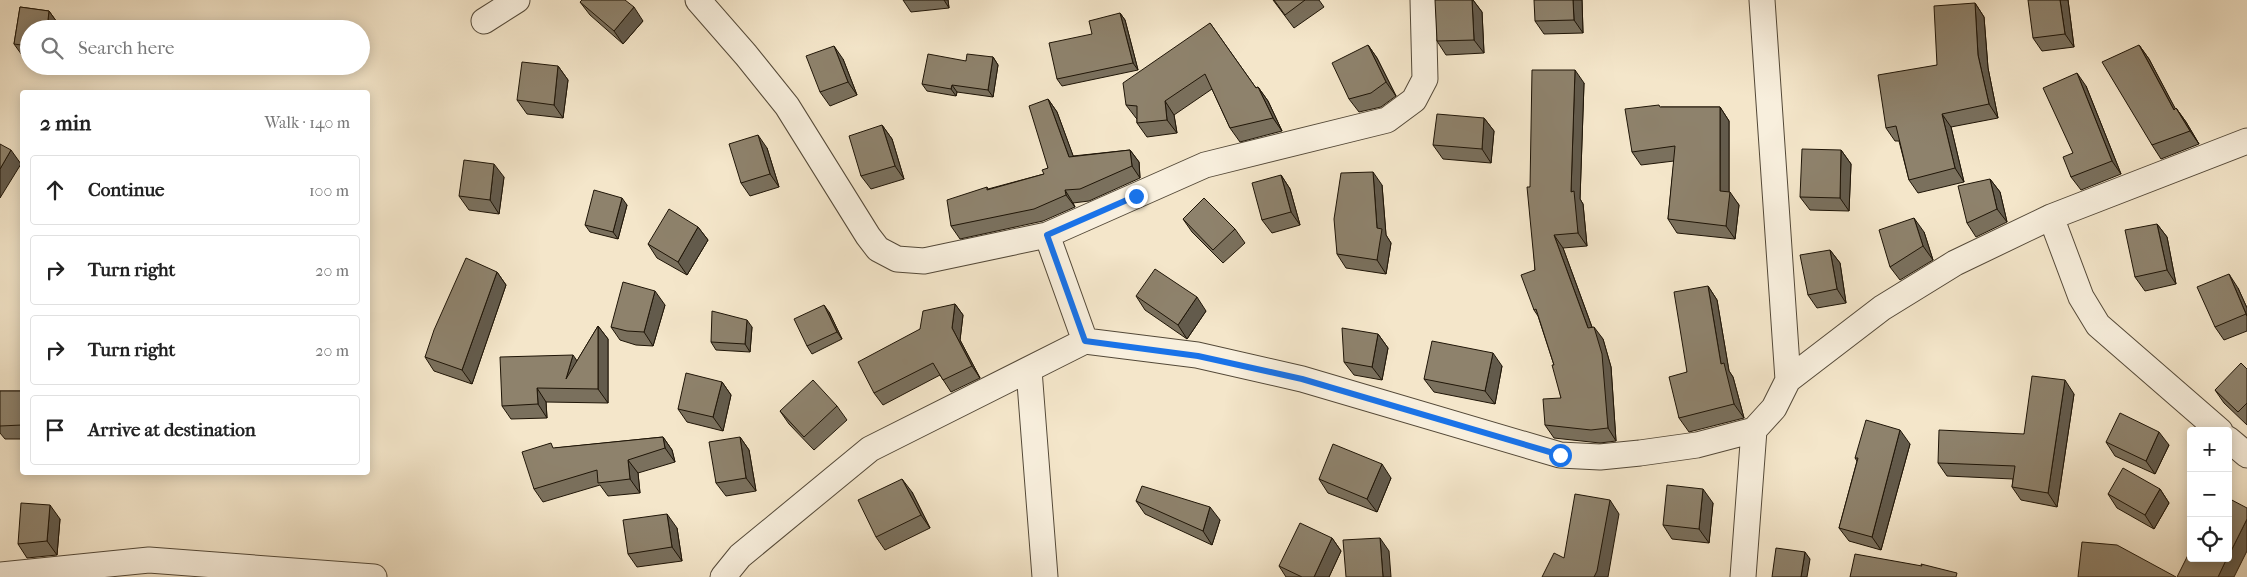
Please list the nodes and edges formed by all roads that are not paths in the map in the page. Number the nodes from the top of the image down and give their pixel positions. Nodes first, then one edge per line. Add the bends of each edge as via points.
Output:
1 (517, 0) edge
2 (698, 0) edge
3 (1423, 0) edge
4 (1762, 0) edge
5 (484, 21) dead end
6 (2247, 141) edge
7 (2051, 217) junction
8 (1047, 235) junction
9 (1085, 341) junction
10 (1029, 370) junction
11 (1788, 380) junction
12 (2215, 427) edge
13 (1754, 430) junction
14 (2232, 442) edge
15 (2247, 455) edge
16 (0, 576) edge
17 (374, 577) edge
18 (723, 577) edge
19 (1045, 577) edge
20 (1743, 577) edge

1 - 5 street
2 - 8 street via 787,106 878,250 897,259 924,260
3 - 8 street via 1426,79 1414,100 1387,120 1206,165
4 - 11 street
6 - 7 street
7 - 11 street via 1955,263 1882,308
7 - 12 street via 2081,298 2098,325
8 - 9 street
9 - 10 street
9 - 13 street via 1198,356 1302,379 1560,455 1600,457 1640,453 1697,445
10 - 18 street via 870,449 740,556
10 - 19 street
11 - 13 street via 1774,408
13 - 20 street
14 - 15 street
16 - 17 street via 149,560

